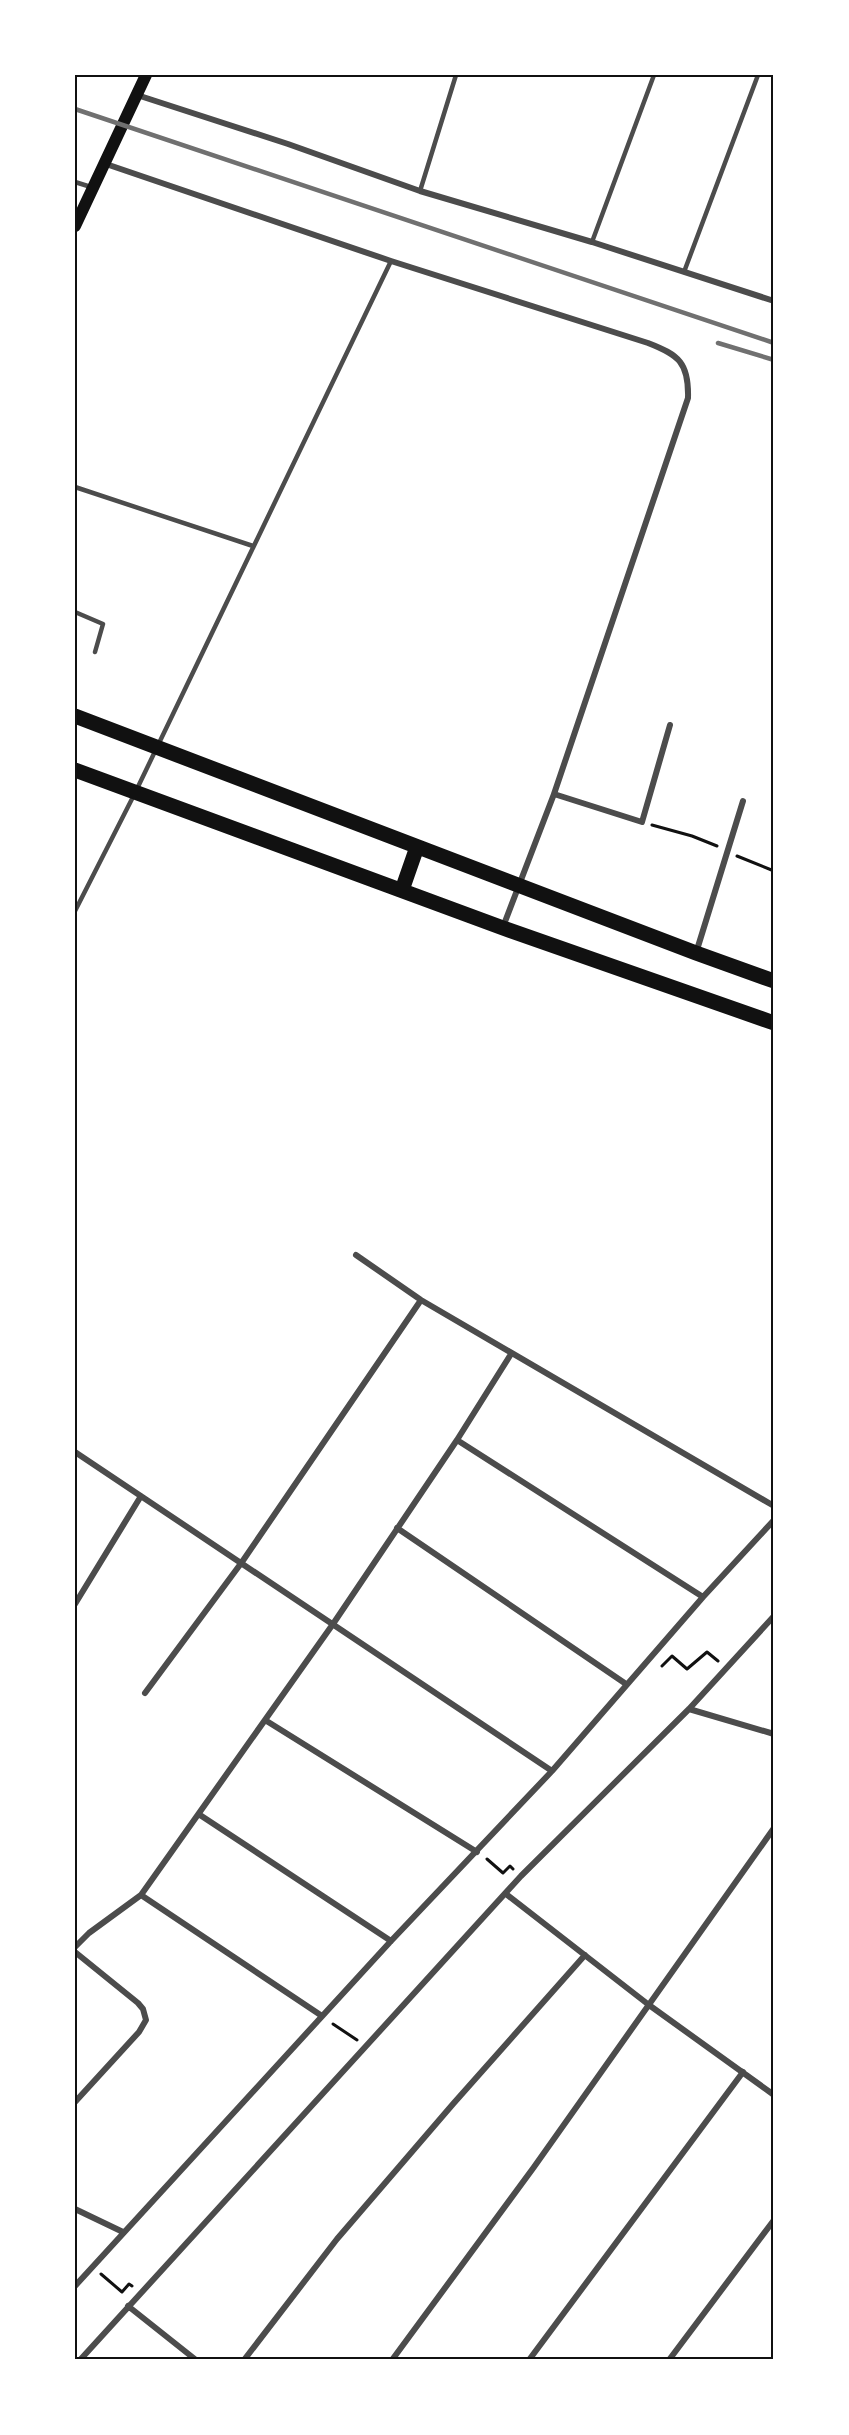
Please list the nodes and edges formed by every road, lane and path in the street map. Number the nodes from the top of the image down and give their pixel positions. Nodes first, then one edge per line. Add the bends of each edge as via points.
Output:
1 (146, 75) edge
2 (456, 75) edge
3 (654, 75) edge
4 (758, 75) edge
5 (137, 95) junction
6 (106, 164) junction
7 (75, 182) edge
8 (94, 188) junction
9 (420, 191) junction
10 (75, 226) edge
11 (592, 242) junction
12 (391, 261) junction
13 (684, 272) junction
14 (774, 301) edge
15 (75, 487) edge
16 (253, 546) junction
17 (75, 612) edge
18 (95, 652) dead end
19 (75, 716) edge
20 (669, 725) dead end
21 (156, 748) junction
22 (75, 770) edge
23 (135, 793) junction
24 (554, 794) junction
25 (743, 801) dead end
26 (642, 822) junction
27 (417, 847) junction
28 (729, 851) junction
29 (774, 871) edge
30 (519, 886) junction
31 (402, 890) junction
32 (75, 911) edge
33 (503, 928) junction
34 (696, 953) junction
35 (774, 981) edge
36 (774, 1023) edge
37 (356, 1255) dead end
38 (421, 1300) junction
39 (511, 1354) junction
40 (457, 1440) junction
41 (75, 1452) edge
42 (141, 1496) junction
43 (774, 1506) edge
44 (774, 1520) edge
45 (397, 1528) junction
46 (242, 1562) junction
47 (703, 1597) junction
48 (75, 1604) edge
49 (774, 1616) edge
50 (333, 1624) junction
51 (642, 1667) junction
52 (726, 1667) junction
53 (626, 1684) junction
54 (145, 1693) dead end
55 (689, 1709) junction
56 (265, 1720) junction
57 (774, 1734) edge
58 (552, 1771) junction
59 (200, 1815) junction
60 (774, 1828) edge
61 (477, 1851) junction
62 (510, 1866) dead end
63 (506, 1894) junction
64 (141, 1895) junction
65 (391, 1941) junction
66 (75, 1947) edge
67 (75, 1952) edge
68 (585, 1955) junction
69 (650, 2005) junction
70 (322, 2016) junction
71 (366, 2046) junction
72 (742, 2072) junction
73 (774, 2095) edge
74 (75, 2102) edge
75 (75, 2209) edge
76 (774, 2220) edge
77 (123, 2232) junction
78 (92, 2267) junction
79 (129, 2284) dead end
80 (75, 2286) edge
81 (128, 2306) junction
82 (80, 2360) edge
83 (196, 2360) edge
84 (244, 2360) edge
85 (392, 2360) edge
86 (529, 2360) edge
87 (669, 2360) edge

1 - 5 main road
2 - 9 lane
3 - 11 lane
4 - 13 lane
5 - 6 main road
5 - 9 street
6 - 8 main road
6 - 12 street
7 - 8 lane
8 - 10 main road
9 - 11 street
11 - 13 street
12 - 16 lane
12 - 24 street via 648,343 667,351 684,366 689,380 688,398
13 - 14 street
15 - 16 lane
16 - 21 lane
17 - 18 lane via 103,624
19 - 21 main road
20 - 26 street
21 - 23 lane
21 - 27 main road
22 - 23 main road
23 - 31 main road
23 - 32 lane
24 - 26 street
24 - 30 street
25 - 28 street
26 - 28 path
27 - 30 main road
27 - 31 main road
28 - 29 path
28 - 34 street
30 - 33 street
30 - 34 main road
31 - 33 main road
33 - 36 main road
34 - 35 main road
37 - 38 street
38 - 39 street
38 - 46 street
39 - 40 street
39 - 43 street
40 - 45 street
40 - 47 street
41 - 42 street
42 - 46 street
42 - 48 street
44 - 47 street
45 - 50 street
45 - 53 street
46 - 50 street
46 - 54 street
47 - 51 street
49 - 52 street
50 - 56 street
50 - 58 street
51 - 52 path via 656,1672 672,1656 687,1670 706,1652
51 - 53 street
52 - 55 street
53 - 58 street
55 - 57 street
55 - 63 street
56 - 59 street
56 - 61 street
58 - 61 street
59 - 64 street
59 - 65 street
60 - 69 street
61 - 62 path via 503,1873
61 - 65 street
63 - 68 street
63 - 71 street
64 - 66 street
64 - 70 street
65 - 70 street
67 - 74 street via 138,2003 146,2020
68 - 69 street
68 - 84 street via 337,2239
69 - 72 street
69 - 85 street
70 - 71 path
70 - 77 street
71 - 81 street
72 - 73 street
72 - 86 street
75 - 77 street
76 - 87 street
77 - 78 street
78 - 79 path via 122,2292
78 - 80 street
81 - 82 street
81 - 83 street

